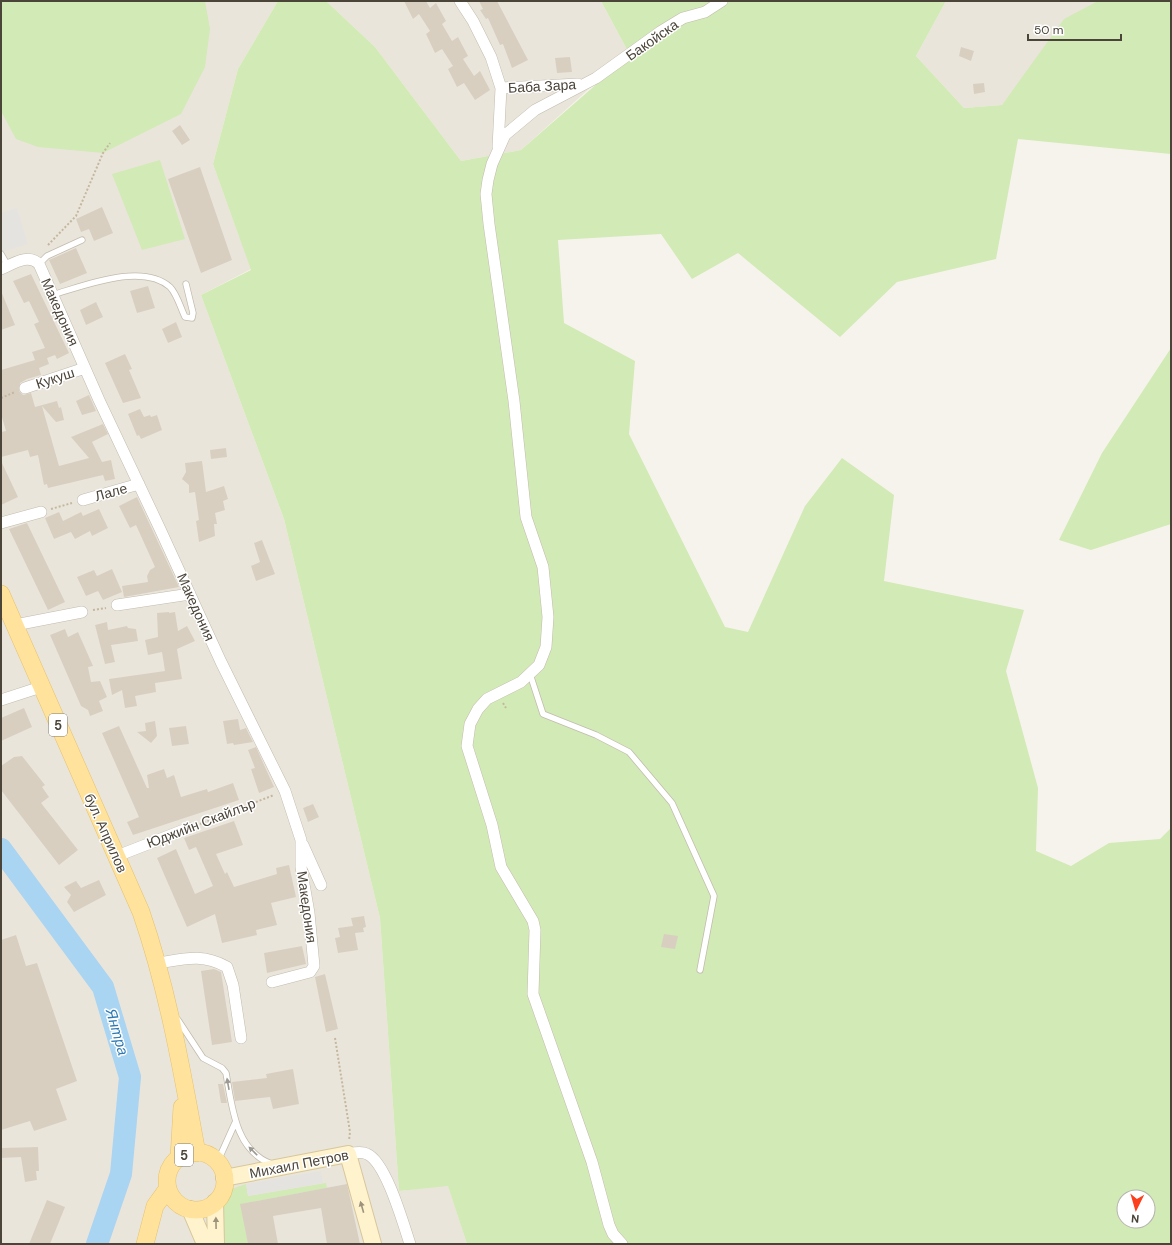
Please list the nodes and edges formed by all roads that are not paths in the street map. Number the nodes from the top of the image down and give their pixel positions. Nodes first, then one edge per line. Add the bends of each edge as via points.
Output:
1 (460, 1) edge
2 (722, 1) edge
3 (583, 84) junction
4 (501, 88) junction
5 (498, 150) junction
6 (82, 240) dead end
7 (1, 254) edge
8 (37, 262) junction
9 (4, 267) edge
10 (186, 284) dead end
11 (52, 295) junction
12 (85, 368) junction
13 (25, 388) road end
14 (139, 484) junction
15 (83, 500) road end
16 (42, 512) road end
17 (1, 524) edge
18 (1, 594) edge
19 (190, 594) junction
20 (117, 605) road end
21 (82, 612) road end
22 (15, 624) junction
23 (530, 674) junction
24 (41, 687) junction
25 (1, 700) edge
26 (189, 828) road end
27 (301, 840) junction
28 (117, 856) junction
29 (321, 885) dead end
30 (158, 963) junction
31 (700, 970) dead end
32 (272, 982) dead end
33 (169, 1006) junction
34 (242, 1038) dead end
35 (184, 1081) junction
36 (235, 1123) junction
37 (197, 1153) junction
38 (348, 1154) junction
39 (179, 1158) junction
40 (218, 1163) junction
41 (281, 1167) junction
42 (224, 1178) junction
43 (168, 1188) junction
44 (215, 1202) junction
45 (190, 1209) junction
46 (145, 1244) edge
47 (205, 1244) edge
48 (216, 1244) edge
49 (373, 1244) edge
50 (410, 1244) edge
51 (622, 1244) edge

1 - 4 street, Баба Зара via 491,57
2 - 3 street, Бакойска via 705,12 683,18 613,67
3 - 4 street, Баба Зара
3 - 5 street, Бакойска via 535,110 506,135
4 - 5 street, Баба Зара
5 - 23 street via 486,194 489,224 514,400 526,517 543,567 548,617 546,647 539,665
6 - 8 lane
7 - 9 lane
8 - 9 street via 25,259
8 - 11 street, Македония
10 - 11 lane via 193,312 192,318 185,317 171,288 147,276 102,280
11 - 12 street, Македония
12 - 13 street, Кукуш
12 - 14 street, Македония
14 - 15 street, Лале
14 - 19 street, Македония
16 - 17 street
18 - 22 main road, бул. Априлов / 5
19 - 20 street
19 - 27 street, Македония via 285,791
21 - 22 street
22 - 24 main road, бул. Априлов / 5
23 - 31 lane via 543,714 596,735 629,752 672,803 714,896
23 - 51 street via 521,682 488,698 478,709 470,724 467,746 492,825 501,867 533,921 533,994 592,1162 609,1225
24 - 25 street
24 - 28 main road, бул. Априлов / 5
26 - 28 street, Юджийн Скайлър
27 - 29 street
27 - 32 street, Македония via 301,866 314,966 310,972
28 - 30 main road, бул. Априлов / 5 via 141,912
30 - 33 main road, бул. Априлов / 5
30 - 34 street via 195,957 214,960 227,967 233,985
33 - 35 main road, бул. Априлов / 5
36 -> 33 lane via 226,1073 222,1068 203,1058
35 - 37 main road, бул. Априлов / 5
35 - 39 main road, бул. Априлов / 5
36 - 40 lane
41 -> 36 lane via 264,1161 251,1151
37 - 39 main road, 5
37 - 40 main road, 5
38 - 41 main road, Михаил Петров
49 -> 38 main road
38 - 50 street, Михаил Петров via 366,1153 376,1160
39 - 43 main road, 5 via 169,1171
40 - 42 main road
41 - 42 main road, Михаил Петров
42 - 44 main road via 223,1191
43 - 45 main road via 177,1203
43 - 46 main road, 5 via 155,1206
44 - 45 main road via 204,1209
48 -> 44 main road
45 - 47 main road

